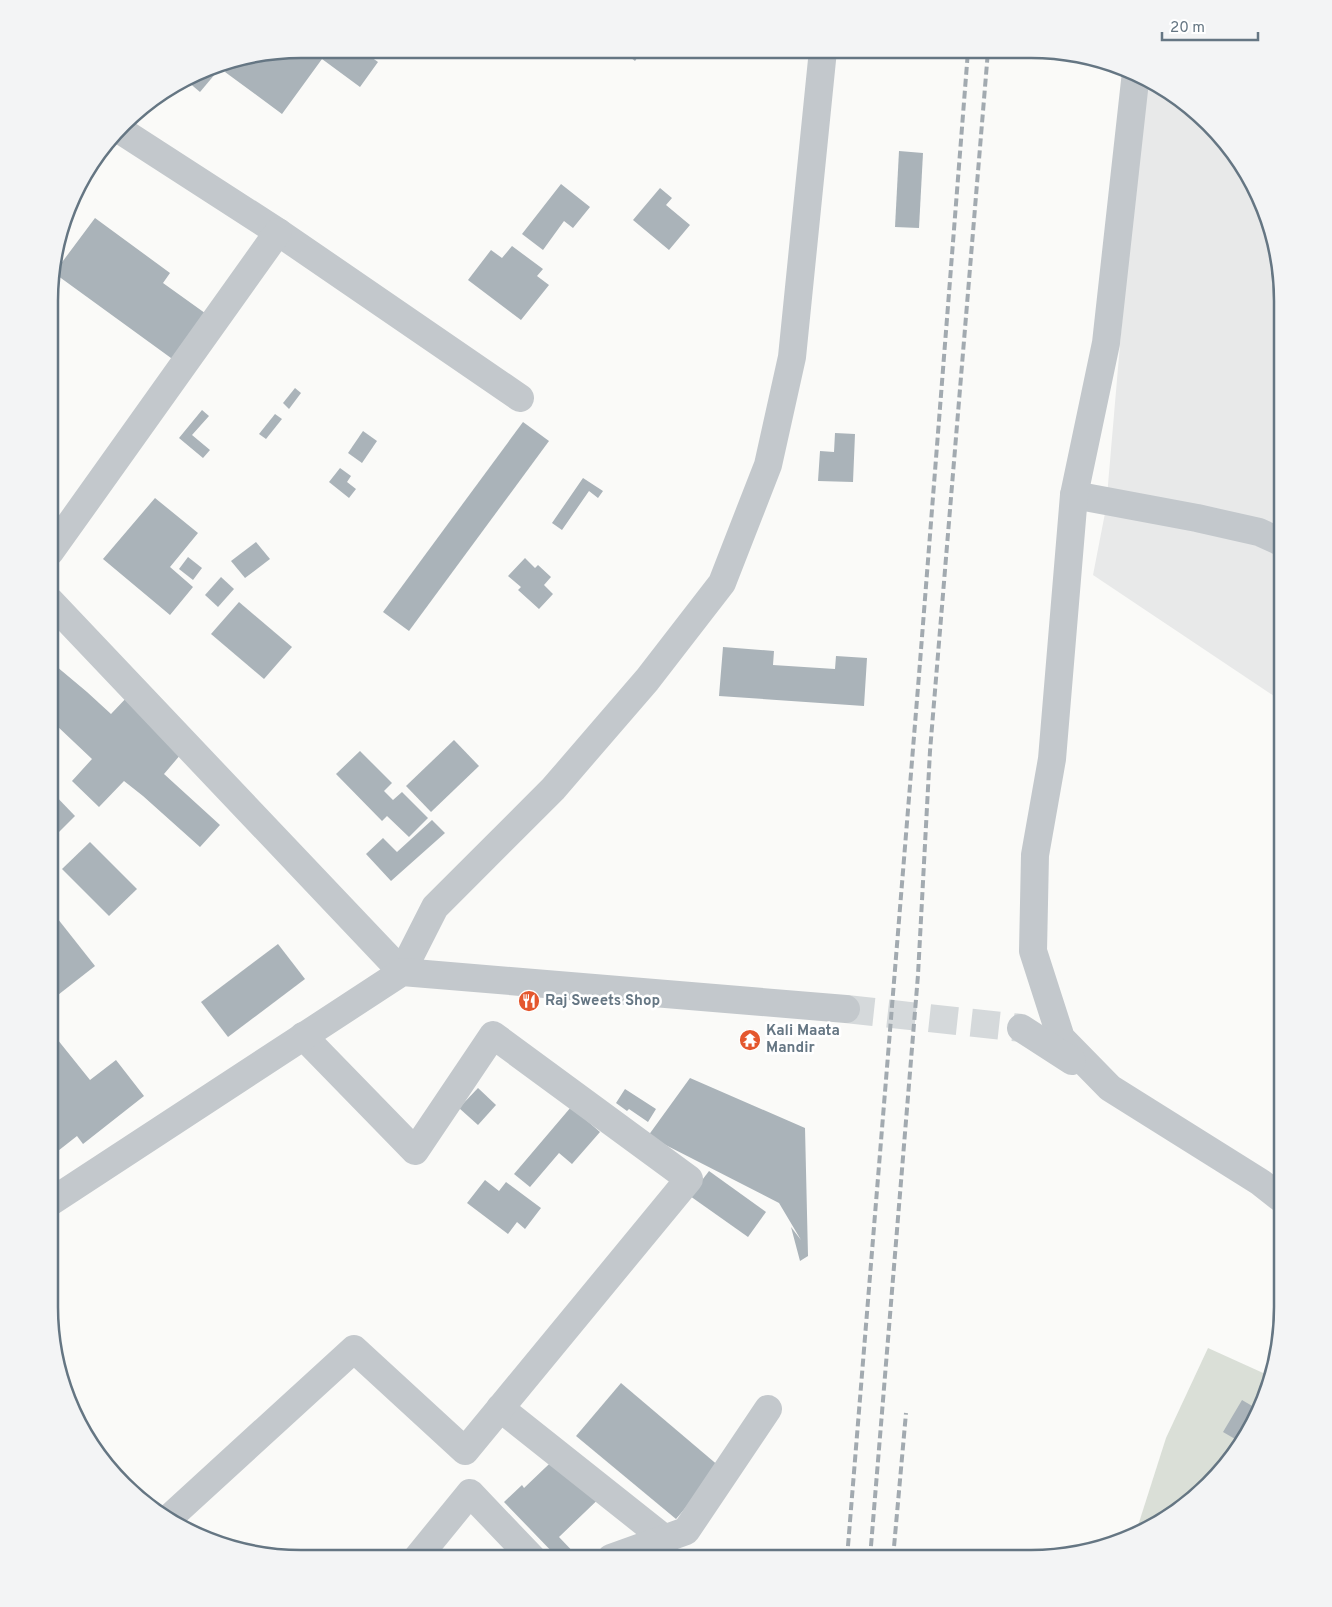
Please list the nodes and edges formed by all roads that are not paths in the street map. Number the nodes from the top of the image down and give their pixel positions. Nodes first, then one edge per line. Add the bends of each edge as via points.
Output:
1 (821, 58) edge
2 (1135, 81) edge
3 (125, 133) edge
4 (278, 232) junction
5 (520, 398) dead end
6 (1074, 495) junction
7 (1274, 539) edge
8 (57, 542) edge
9 (57, 608) edge
10 (402, 972) junction
11 (846, 1009) tunnel mouth
12 (1021, 1028) tunnel mouth
13 (303, 1036) junction
14 (1110, 1088) junction
15 (1274, 1193) edge
16 (57, 1198) edge
17 (500, 1408) junction
18 (768, 1409) dead end
19 (175, 1514) edge
20 (665, 1538) junction
21 (424, 1550) edge
22 (524, 1550) edge
23 (633, 1550) edge

1 - 10 street via 792,357 768,465 722,583 647,680 553,788 435,907
2 - 6 street via 1106,343
3 - 4 street
4 - 5 street
4 - 8 street
6 - 7 street via 1197,518 1259,532
6 - 14 street via 1052,759 1035,855 1033,951 1061,1038
9 - 10 street
10 - 11 street
10 - 13 street
12 - 14 street
13 - 16 street
13 - 17 street via 415,1151 493,1035 689,1179
14 - 15 street
17 - 19 street via 464,1451 354,1349
17 - 20 street
18 - 20 street via 686,1531
20 - 23 street
21 - 22 street via 470,1494

